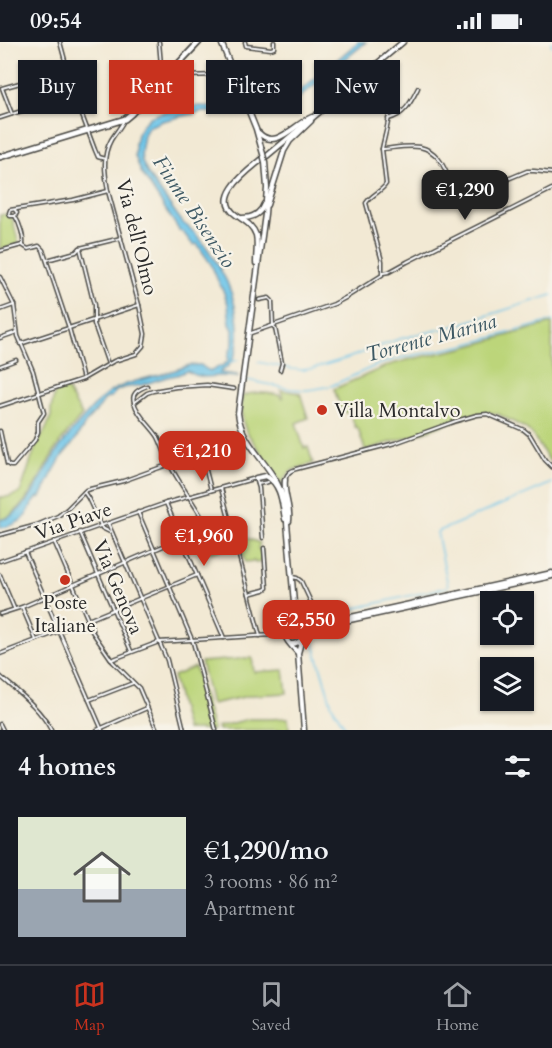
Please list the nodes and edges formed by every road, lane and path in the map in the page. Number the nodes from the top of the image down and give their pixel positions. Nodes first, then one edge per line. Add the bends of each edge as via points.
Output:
1 (60, 42) edge
2 (159, 42) edge
3 (222, 42) edge
4 (244, 42) edge
5 (273, 42) edge
6 (403, 42) edge
7 (198, 43) edge
8 (65, 60) edge
9 (161, 60) edge
10 (182, 60) edge
11 (382, 60) edge
12 (18, 84) edge
13 (418, 88) dead end
14 (18, 112) edge
15 (12, 114) junction
16 (81, 114) edge
17 (130, 114) edge
18 (317, 114) edge
19 (389, 114) edge
20 (315, 116) junction
21 (0, 118) edge
22 (125, 119) junction
23 (388, 119) junction
24 (255, 127) junction
25 (87, 130) junction
26 (382, 149) junction
27 (265, 155) junction
28 (0, 157) edge
29 (105, 159) junction
30 (263, 161) junction
31 (552, 173) edge
32 (552, 189) edge
33 (108, 191) junction
34 (267, 195) junction
35 (15, 210) junction
36 (265, 214) junction
37 (15, 216) junction
38 (239, 217) junction
39 (121, 238) junction
40 (23, 246) junction
41 (80, 248) junction
42 (0, 251) edge
43 (47, 260) junction
44 (383, 273) junction
45 (256, 276) junction
46 (0, 277) edge
47 (259, 300) dead end
48 (14, 305) junction
49 (139, 305) junction
50 (0, 310) edge
51 (94, 320) junction
52 (273, 326) junction
53 (69, 328) junction
54 (17, 332) junction
55 (251, 333) dead end
56 (0, 338) edge
57 (20, 344) junction
58 (16, 360) dead end
59 (108, 364) junction
60 (0, 366) edge
61 (280, 370) dead end
62 (83, 378) junction
63 (147, 386) dead end
64 (234, 389) dead end
65 (40, 393) junction
66 (134, 403) junction
67 (0, 406) edge
68 (0, 430) edge
69 (1, 436) edge
70 (199, 443) dead end
71 (170, 464) junction
72 (552, 467) edge
73 (256, 478) junction
74 (285, 480) joint
75 (268, 482) dead end
76 (258, 484) junction
77 (220, 488) junction
78 (211, 490) junction
79 (84, 492) junction
80 (189, 495) junction
81 (166, 503) junction
82 (138, 512) junction
83 (201, 516) dead end
84 (108, 523) junction
85 (101, 525) junction
86 (287, 525) junction
87 (198, 531) dead end
88 (80, 532) junction
89 (113, 534) junction
90 (0, 535) edge
91 (181, 538) junction
92 (263, 538) dead end
93 (54, 541) junction
94 (264, 548) dead end
95 (153, 550) junction
96 (25, 552) junction
97 (0, 561) edge
98 (124, 562) junction
99 (98, 573) junction
100 (552, 574) edge
101 (0, 575) edge
102 (196, 575) junction
103 (292, 577) junction
104 (73, 584) junction
105 (169, 586) junction
106 (249, 594) junction
107 (44, 596) junction
108 (140, 598) junction
109 (294, 603) junction
110 (22, 607) junction
111 (15, 609) junction
112 (113, 609) junction
113 (0, 614) edge
114 (302, 619) junction
115 (88, 620) junction
116 (326, 622) junction
117 (306, 623) junction
118 (291, 624) junction
119 (73, 626) junction
120 (307, 631) junction
121 (60, 632) junction
122 (286, 632) junction
123 (273, 635) junction
124 (260, 636) junction
125 (224, 638) junction
126 (285, 639) junction
127 (302, 639) junction
128 (98, 640) junction
129 (193, 640) junction
130 (36, 641) junction
131 (159, 642) junction
132 (291, 644) junction
133 (131, 652) junction
134 (298, 653) junction
135 (0, 654) edge
136 (111, 660) junction
137 (0, 676) edge
138 (133, 683) junction
139 (89, 700) junction
140 (148, 708) junction
141 (0, 724) edge
142 (102, 729) edge
143 (3, 730) edge
144 (51, 730) edge
145 (98, 730) edge
146 (157, 730) edge
147 (184, 730) edge
148 (216, 730) edge
149 (304, 730) edge

1 - 8 street
2 - 9 street
3 - 24 main road
4 - 5 street via 246,46 271,50
6 - 11 main road
7 - 10 main road, Via dell'Olmo
12 - 15 street via 2,88
13 - 23 street via 407,109
14 - 15 street
15 - 21 street
16 - 25 street
17 - 22 main road, Via dell'Olmo
18 - 20 main road
19 - 23 street
20 - 24 main road via 274,140 264,138
20 - 27 main road
20 - 36 main road via 284,151
22 - 25 main road
22 - 29 street, Via dell'Olmo
23 - 26 street
24 - 27 main road
25 - 28 main road
25 - 29 street via 97,155
26 - 31 street via 413,146 431,151 441,161 453,186 464,195 527,171
26 - 44 street via 386,182 366,203
27 - 30 main road, bridge
29 - 33 street, Via dell'Olmo
30 - 34 main road
30 - 38 main road via 237,181 229,193 230,208
32 - 44 street
33 - 35 street
33 - 39 street, Via dell'Olmo
34 - 36 main road
34 - 38 main road via 258,214
35 - 37 street
35 - 37 street via 9,213
36 - 45 main road
37 - 40 street
38 - 45 main road via 250,225 256,237
39 - 41 street
39 - 49 street, Via dell'Olmo
40 - 42 street
40 - 43 street via 41,247
41 - 43 street
41 - 51 street
43 - 53 street
44 - 52 street via 334,304
45 - 86 main road via 239,421 281,489
46 - 48 street
47 - 52 street via 272,301
48 - 50 street
48 - 54 street
49 - 51 street
49 - 59 street, Via dell'Olmo via 144,332 142,348
51 - 53 street
51 - 59 street
52 - 55 street
52 - 61 street via 282,363
53 - 57 street
53 - 62 street
54 - 56 street
54 - 57 street
57 - 65 street
58 - 60 street
59 - 62 street
62 - 65 street
63 - 66 street via 136,391
64 - 66 street via 207,385 176,387 147,393
65 - 67 street
65 - 69 street via 44,413 38,422 37,437 15,465 7,464
66 - 71 street via 156,434
68 - 69 street
70 - 78 street
71 - 79 street
71 - 80 street
72 - 74 street via 524,430 487,414 296,469
73 - 76 street
73 - 77 street, Via Piave
73 - 86 main road via 267,476 274,482
74 - 86 main road via 290,516
75 - 76 street
76 - 92 street
77 - 78 street, Via Piave
77 - 106 street
78 - 80 street, Via Piave
79 - 85 street
79 - 90 street via 58,516
80 - 81 street, Via Piave
80 - 83 street
81 - 82 street, Via Piave
81 - 91 street
82 - 84 street, Via Piave
82 - 95 street
84 - 85 street, Via Piave
84 - 89 street
85 - 88 street, Via Piave
85 - 89 street
86 - 103 main road
87 - 91 street
88 - 93 street, Via Piave
88 - 99 street, Via Genova
89 - 98 street
91 - 95 street
91 - 102 street
93 - 96 street, Via Piave
93 - 104 street
94 - 106 street via 267,588
95 - 98 street
95 - 105 street
96 - 97 street, Via Piave
96 - 107 street
98 - 99 street
98 - 108 street
99 - 104 street
99 - 112 street, Via Genova
100 - 116 main road
100 - 120 main road
101 - 111 street
102 - 105 street
102 - 125 street
103 - 109 main road
103 - 116 street via 301,581 316,613
104 - 107 street
104 - 115 street
105 - 108 street
105 - 129 street
106 - 124 street
107 - 110 street
107 - 121 street
108 - 112 street
108 - 131 street
109 - 114 main road
109 - 118 main road
110 - 111 street
110 - 130 street
111 - 113 street
112 - 115 street
112 - 133 street, Via Genova
114 - 117 main road
114 - 118 main road
115 - 119 street
115 - 128 street
116 - 117 main road
117 - 120 main road
118 - 122 main road
119 - 121 street
119 - 128 street via 88,627
120 - 127 main road
121 - 130 street
121 - 139 street
122 - 123 street
122 - 126 main road
123 - 124 street
123 - 126 street
124 - 125 street
125 - 129 street
126 - 132 main road
127 - 132 main road
127 - 134 main road
128 - 136 street
129 - 131 street
129 - 148 street
130 - 135 street
131 - 133 street
131 - 147 street
132 - 134 main road
133 - 136 street
134 - 149 main road
136 - 138 street
137 - 144 street via 41,715
138 - 139 street
138 - 140 street
139 - 142 street
140 - 142 street
140 - 146 street
141 - 143 street
142 - 145 street

